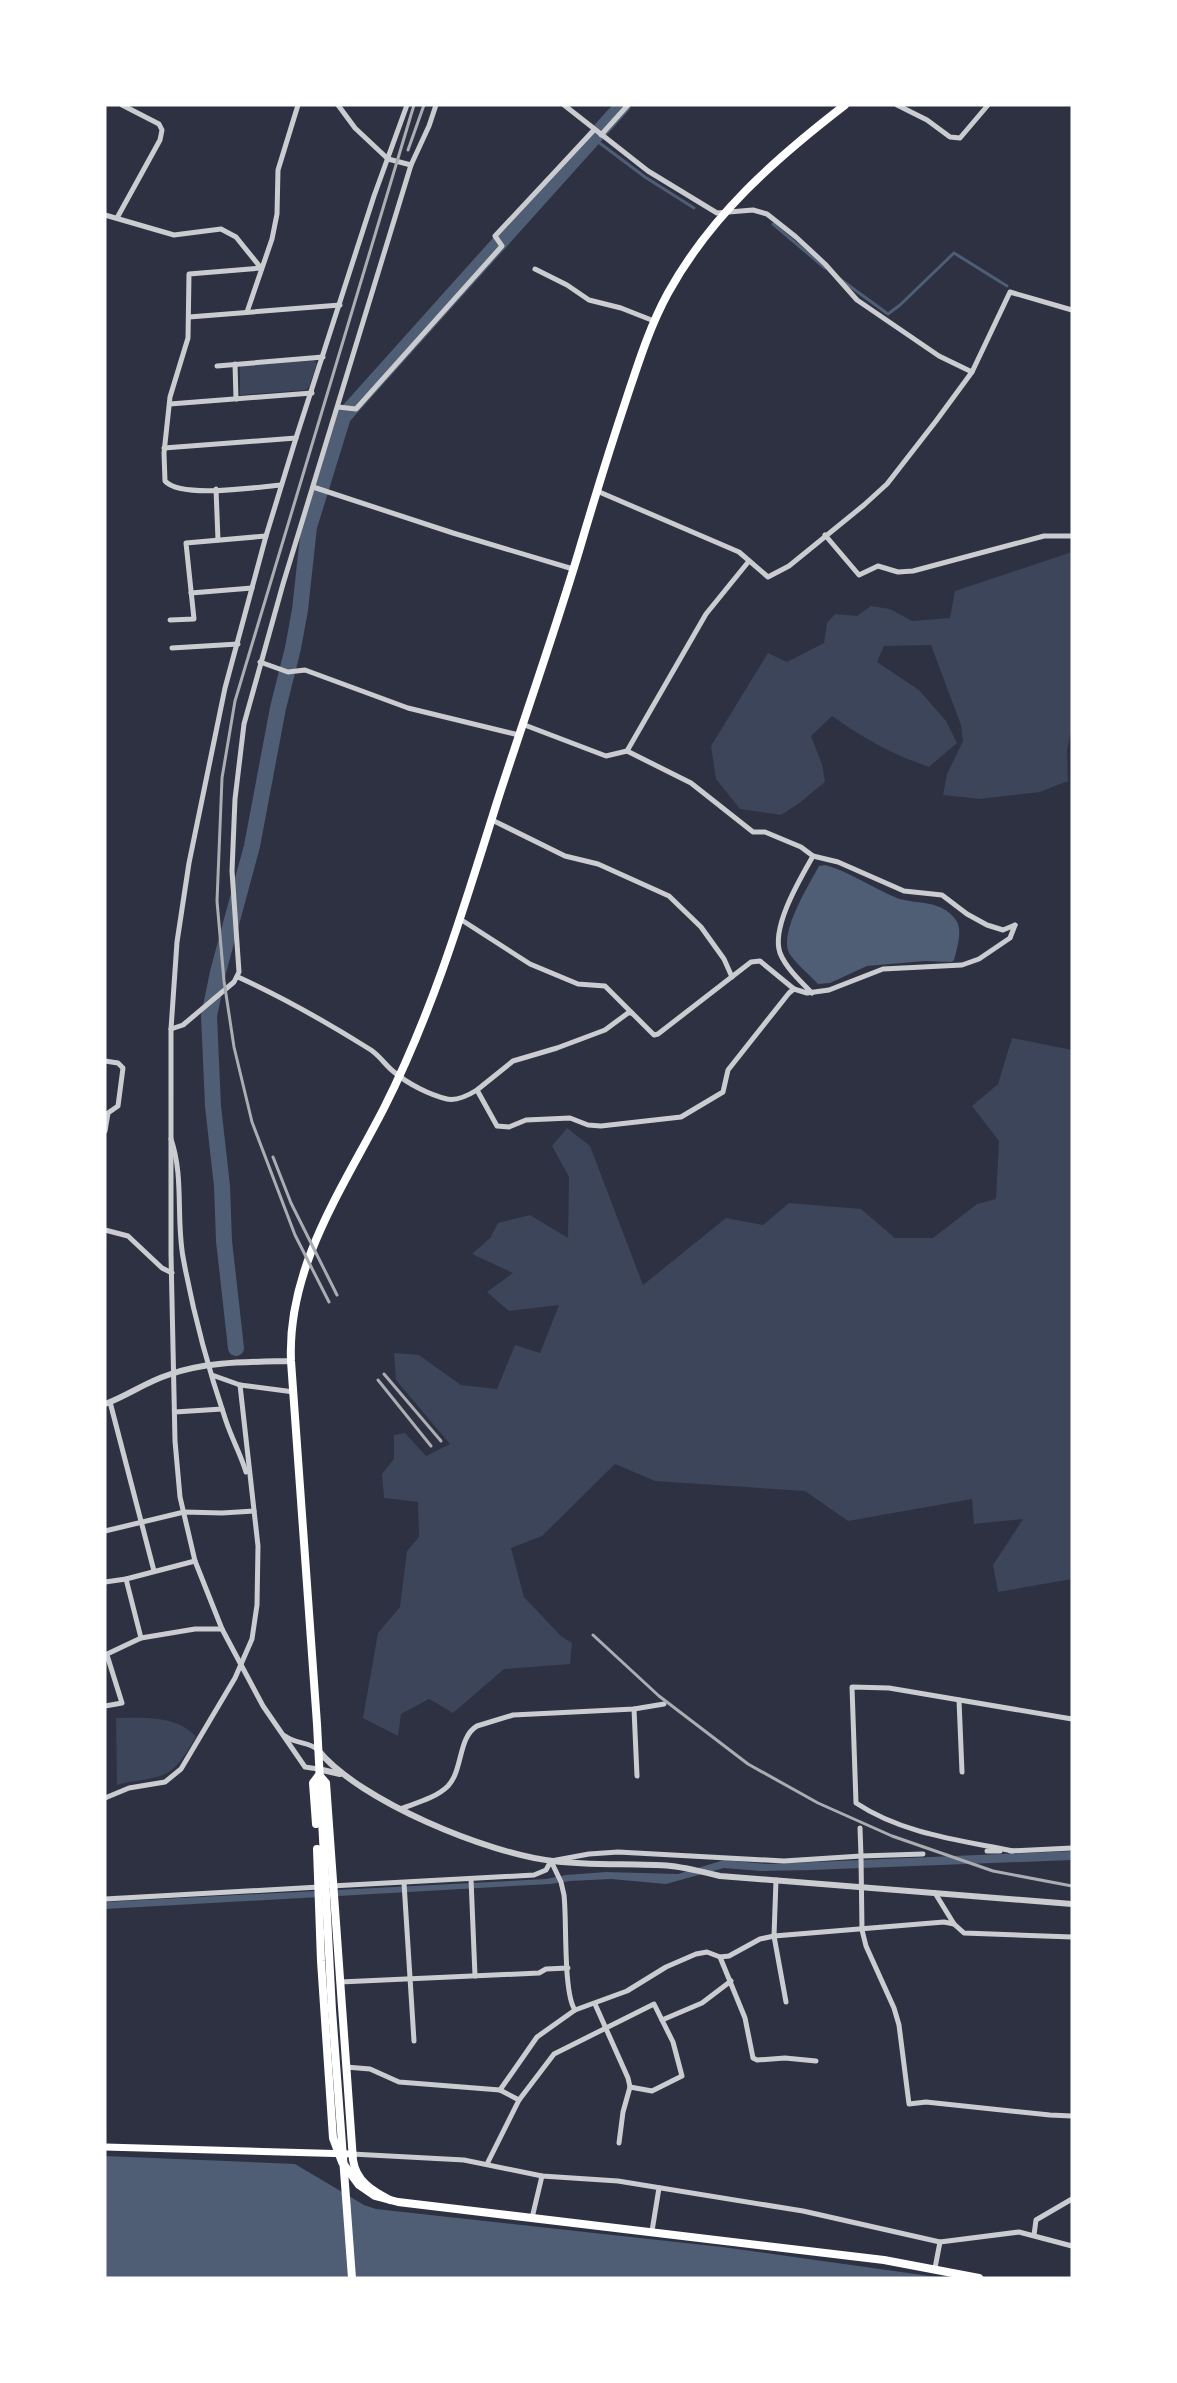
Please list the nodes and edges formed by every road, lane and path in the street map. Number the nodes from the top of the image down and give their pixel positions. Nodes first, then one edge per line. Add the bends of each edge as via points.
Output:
1 (122, 105) edge
2 (298, 105) edge
3 (338, 105) edge
4 (407, 105) edge
5 (436, 105) edge
6 (564, 105) edge
7 (628, 105) edge
8 (845, 105) edge
9 (897, 105) edge
10 (988, 105) edge
11 (594, 130) junction
12 (601, 135) junction
13 (388, 159) junction
14 (411, 165) junction
15 (723, 213) junction
16 (105, 215) edge
17 (117, 219) junction
18 (261, 268) junction
19 (535, 269) dead end
20 (340, 305) junction
21 (1072, 310) edge
22 (246, 312) junction
23 (189, 316) junction
24 (654, 321) junction
25 (323, 357) junction
26 (235, 364) junction
27 (217, 366) dead end
28 (972, 372) junction
29 (312, 393) junction
30 (236, 399) junction
31 (170, 404) junction
32 (338, 407) junction
33 (296, 438) junction
34 (164, 448) junction
35 (281, 485) junction
36 (314, 487) junction
37 (216, 489) junction
38 (597, 491) junction
39 (825, 535) junction
40 (266, 536) junction
41 (1072, 536) edge
42 (218, 540) junction
43 (749, 561) junction
44 (573, 568) junction
45 (252, 588) junction
46 (191, 593) junction
47 (170, 620) dead end
48 (238, 644) junction
49 (172, 648) dead end
50 (260, 662) junction
51 (522, 724) junction
52 (519, 735) junction
53 (627, 751) junction
54 (492, 820) junction
55 (813, 856) junction
56 (460, 919) junction
57 (238, 977) junction
58 (732, 977) junction
59 (794, 989) junction
60 (812, 993) junction
61 (632, 1013) junction
62 (171, 1029) junction
63 (105, 1061) edge
64 (398, 1076) junction
65 (477, 1090) junction
66 (106, 1112) edge
67 (105, 1131) edge
68 (169, 1134) junction
69 (105, 1230) edge
70 (172, 1273) junction
71 (291, 1361) junction
72 (209, 1366) junction
73 (174, 1373) junction
74 (212, 1375) junction
75 (240, 1385) junction
76 (294, 1392) junction
77 (107, 1403) edge
78 (222, 1409) junction
79 (175, 1412) junction
80 (250, 1483) junction
81 (254, 1511) junction
82 (184, 1512) junction
83 (141, 1522) junction
84 (105, 1531) edge
85 (195, 1561) junction
86 (154, 1571) junction
87 (126, 1579) junction
88 (105, 1582) edge
89 (222, 1629) junction
90 (141, 1638) junction
91 (106, 1655) edge
92 (241, 1665) junction
93 (959, 1700) junction
94 (664, 1704) dead end
95 (105, 1706) edge
96 (634, 1709) junction
97 (1072, 1719) edge
98 (280, 1730) junction
99 (318, 1750) junction
100 (319, 1772) junction
101 (962, 1772) dead end
102 (344, 1775) junction
103 (637, 1776) dead end
104 (105, 1798) edge
105 (400, 1809) junction
106 (860, 1828) dead end
107 (1072, 1848) edge
108 (987, 1851) dead end
109 (1013, 1851) junction
110 (923, 1854) dead end
111 (861, 1856) junction
112 (551, 1861) junction
113 (471, 1879) junction
114 (776, 1880) junction
115 (404, 1883) junction
116 (325, 1887) junction
117 (861, 1887) junction
118 (935, 1893) junction
119 (105, 1899) edge
120 (1072, 1904) edge
121 (954, 1924) junction
122 (862, 1930) junction
123 (774, 1936) junction
124 (1072, 1937) edge
125 (720, 1957) junction
126 (568, 1968) junction
127 (475, 1976) junction
128 (410, 1980) junction
129 (731, 1981) junction
130 (340, 1982) junction
131 (786, 2002) dead end
132 (595, 2004) junction
133 (575, 2010) junction
134 (662, 2020) junction
135 (605, 2029) junction
136 (414, 2042) dead end
137 (816, 2061) dead end
138 (346, 2069) junction
139 (328, 2072) junction
140 (630, 2087) junction
141 (500, 2090) junction
142 (519, 2100) junction
143 (1072, 2116) edge
144 (619, 2143) dead end
145 (105, 2147) edge
146 (338, 2153) junction
147 (352, 2154) junction
148 (487, 2164) junction
149 (542, 2176) junction
150 (659, 2188) junction
151 (1072, 2199) edge
152 (390, 2200) junction
153 (532, 2218) junction
154 (652, 2230) junction
155 (1034, 2235) junction
156 (940, 2242) junction
157 (1072, 2247) edge
158 (934, 2268) junction
159 (352, 2278) edge
160 (979, 2278) edge

1 - 17 street via 159,124 162,130
2 - 18 street via 278,170 274,231
3 - 13 street via 355,128
4 - 13 street
5 - 14 street
6 - 11 street
7 - 12 street
8 - 15 highway via 790,147
9 - 10 street via 956,139
11 - 12 street
11 - 32 street via 495,236 502,246 356,408
12 - 15 street via 648,171
13 - 14 street
13 - 20 street
14 - 32 street
15 - 24 highway via 682,269
15 - 28 street via 753,210 767,214 825,264 857,300 939,356
16 - 17 street
17 - 18 street via 174,235 221,229 236,237
18 - 22 street
18 - 23 street via 189,274
19 - 24 street via 589,300
20 - 22 street
20 - 25 street
21 - 28 street via 1010,292
22 - 23 street
23 - 31 street via 186,348
24 - 38 highway
25 - 26 street
25 - 29 street
26 - 27 street
26 - 30 street
28 - 39 street via 887,484
29 - 30 street
29 - 33 street
30 - 31 street
31 - 34 street
32 - 36 street
33 - 34 street
33 - 35 street
34 - 37 street via 167,484 190,490
35 - 37 street
35 - 40 street
36 - 44 street
36 - 50 street
37 - 42 street
38 - 43 street via 707,537
38 - 44 highway
39 - 41 street via 860,575 878,566 898,572 913,571 1044,536
39 - 43 street via 772,576 768,577
40 - 42 street
40 - 45 street
42 - 46 street via 186,543
43 - 53 street via 706,614
44 - 51 highway
45 - 46 street
45 - 48 street
46 - 47 street via 194,619
48 - 49 street
48 - 62 street via 189,863 177,942
50 - 52 street via 288,672 305,670 408,708
50 - 57 street via 244,724 235,799 232,871
51 - 52 highway
51 - 53 street via 606,756
52 - 54 highway
53 - 55 street via 691,783 753,832 765,832
54 - 56 highway
54 - 58 street via 565,856 598,864 669,896 701,927
55 - 60 street via 795,889 778,938 782,957
55 - 60 street via 838,862 904,891 938,893 987,926 1003,930 1015,925 1010,938 979,960 962,966 883,969
56 - 61 street via 530,964 578,984 604,986
56 - 64 highway via 432,1001
57 - 62 street via 183,1025
57 - 64 street via 279,996 374,1052
58 - 59 street via 751,962 760,961
58 - 61 street via 658,1034 654,1035
59 - 60 street
59 - 65 street via 728,1070 723,1092 681,1117 594,1126 570,1118 526,1120 504,1127 497,1126
61 - 65 street via 604,1030 513,1061
62 - 68 street
63 - 66 street via 123,1068 118,1106
64 - 65 street via 450,1100
64 - 71 highway via 303,1272 291,1327
66 - 67 street
68 - 70 street
68 - 72 street via 178,1162 181,1248
69 - 70 street via 128,1236
70 - 73 street
71 - 72 street
71 - 76 highway
72 - 73 street
72 - 74 street
73 - 77 street
73 - 79 street
74 - 75 street
74 - 78 street
75 - 76 street
75 - 80 street
76 - 99 highway
77 - 83 street
78 - 79 street
78 - 80 street
79 - 82 street via 178,1479
80 - 81 street
81 - 82 street
81 - 92 street via 258,1546 256,1615 252,1639
82 - 83 street
82 - 85 street
83 - 84 street
83 - 86 street
85 - 86 street
85 - 89 street
86 - 87 street
87 - 88 street
87 - 90 street
89 - 90 street
89 - 92 street
90 - 91 street
91 - 95 street via 122,1703
92 - 98 street
92 - 104 street via 192,1753 175,1775 161,1783 129,1788
93 - 97 street
93 - 101 street
93 - 109 street via 889,1688 852,1687 856,1803 860,1809 932,1835
94 - 96 street
96 - 103 street
96 - 105 street via 513,1715 477,1726 467,1737 449,1785
98 - 99 street via 294,1742
98 - 100 street via 302,1766
99 - 100 highway
99 - 102 street
100 - 102 street
100 - 116 highway
102 - 105 street
105 - 112 street via 467,1838
106 - 111 street
107 - 109 street
108 - 109 street
110 - 111 street
111 - 112 street via 784,1861 618,1852
111 - 117 street
112 - 113 street via 546,1870 534,1875
112 - 114 street via 671,1866 720,1876
112 - 126 street via 564,1895
113 - 115 street
113 - 127 street
114 - 117 street
114 - 123 street
115 - 116 street
115 - 128 street
116 - 119 street
116 - 130 highway
116 - 139 highway
116 - 159 highway
117 - 118 street
117 - 122 street
118 - 120 street
118 - 121 street
121 - 122 street
121 - 124 street via 964,1933
122 - 123 street
122 - 143 street via 899,2025 909,2104 926,2102
123 - 125 street
123 - 131 street
125 - 129 street
125 - 132 street via 707,1952 688,1957
126 - 127 street
126 - 133 street
127 - 128 street
128 - 130 street
128 - 136 street
129 - 134 street via 702,2003
129 - 137 street via 745,2018 753,2058
130 - 138 highway
132 - 133 street
132 - 135 street
133 - 141 street via 537,2037
134 - 135 street via 654,2004
134 - 140 street via 682,2076 652,2091
135 - 140 street
135 - 142 street via 554,2054
138 - 139 street
138 - 141 street via 370,2069 399,2082
138 - 147 highway
139 - 146 highway via 333,2138
140 - 144 street
141 - 142 street
142 - 148 street
145 - 146 main road
146 - 147 main road
146 - 152 highway via 359,2185
147 - 148 street
147 - 152 highway via 360,2179
148 - 149 street
149 - 150 street
149 - 153 street
150 - 154 street
150 - 156 street via 803,2211
151 - 155 street via 1036,2220
152 - 153 highway
153 - 154 highway
154 - 158 highway
155 - 156 street via 1019,2232
155 - 157 street
156 - 158 street
158 - 160 highway

